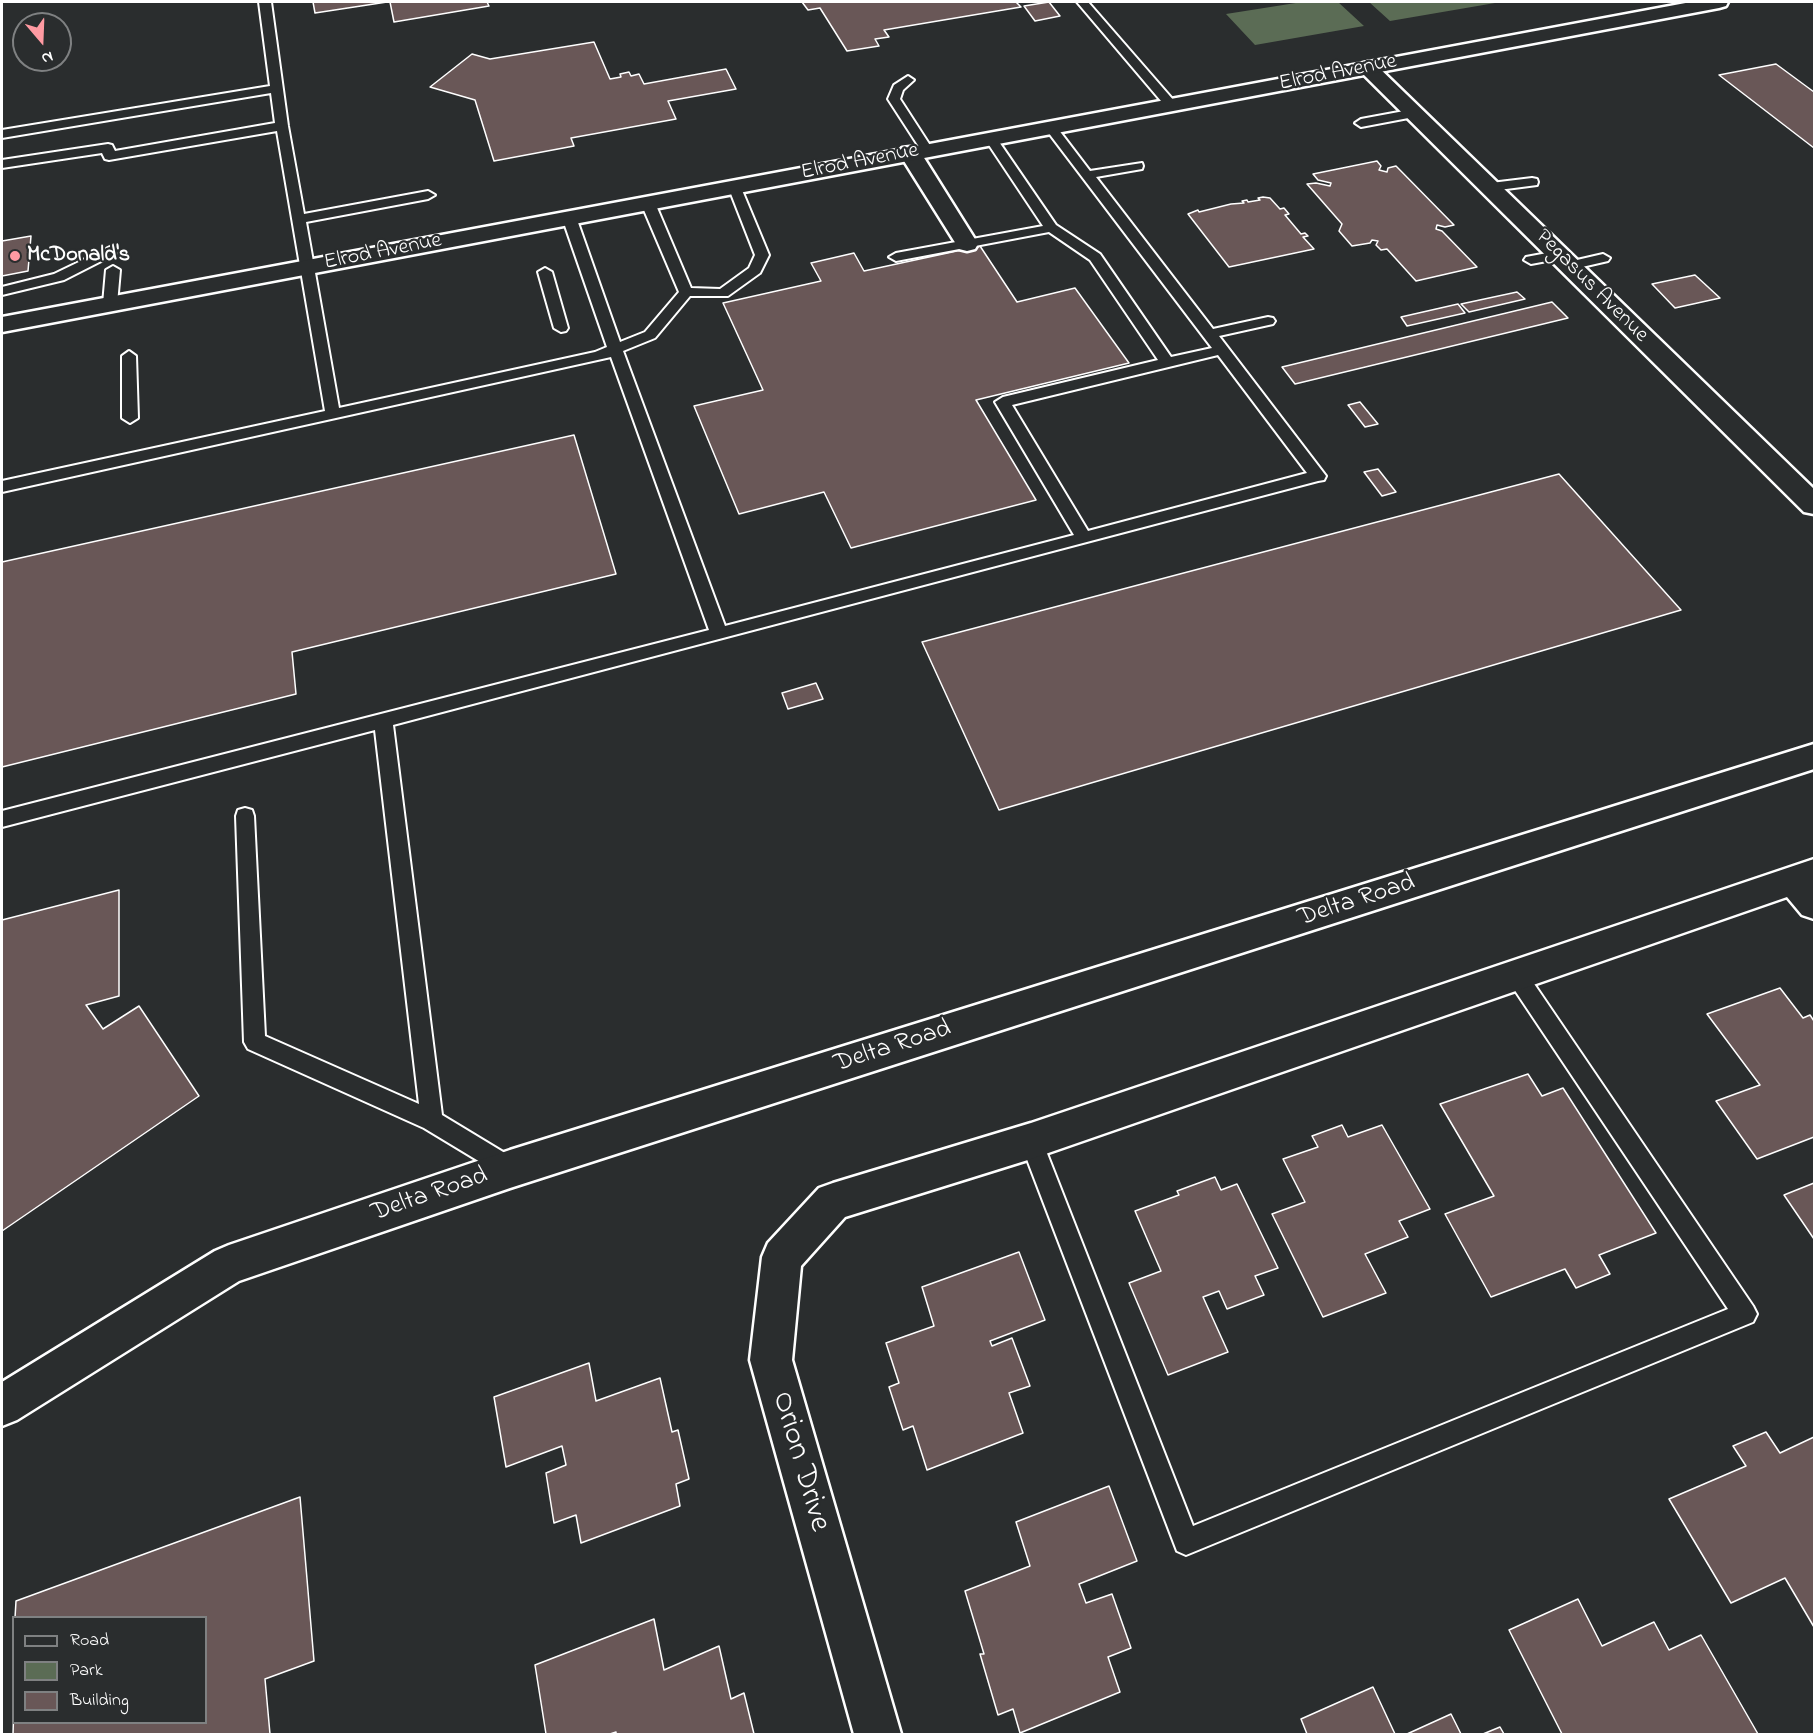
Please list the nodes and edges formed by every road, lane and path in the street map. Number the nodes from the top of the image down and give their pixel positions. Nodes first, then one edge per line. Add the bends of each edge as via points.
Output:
1 (265, 2) edge
2 (1083, 2) edge
3 (1719, 2) edge
4 (1368, 68) junction
5 (908, 80) dead end
6 (278, 88) junction
7 (1171, 105) junction
8 (1415, 113) junction
9 (1361, 123) dead end
10 (282, 126) junction
11 (1051, 128) junction
12 (2, 134) edge
13 (991, 139) junction
14 (919, 152) junction
15 (2, 165) edge
16 (1137, 166) dead end
17 (1087, 176) junction
18 (1532, 182) dead end
19 (734, 186) junction
20 (1491, 187) junction
21 (428, 195) dead end
22 (648, 203) junction
23 (570, 216) junction
24 (299, 219) junction
25 (1051, 228) junction
26 (967, 244) junction
27 (112, 250) dead end
28 (896, 257) dead end
29 (1603, 258) dead end
30 (1531, 260) dead end
31 (1563, 260) junction
32 (306, 267) junction
33 (113, 270) dead end
34 (545, 272) dead end
35 (2, 291) edge
36 (686, 292) junction
37 (110, 304) junction
38 (1268, 321) dead end
39 (2, 325) edge
40 (561, 328) dead end
41 (1209, 334) junction
42 (615, 348) junction
43 (1221, 350) junction
44 (129, 356) dead end
45 (1167, 362) junction
46 (333, 414) junction
47 (130, 418) dead end
48 (2, 487) edge
49 (1815, 505) edge
50 (1084, 538) junction
51 (719, 634) junction
52 (383, 720) junction
53 (1815, 757) edge
54 (245, 816) dead end
55 (2, 819) edge
56 (1808, 886) edge
57 (1516, 976) junction
58 (432, 1121) junction
59 (1031, 1141) junction
60 (510, 1169) junction
61 (2, 1405) edge
62 (877, 1734) edge

1 - 6 lane
2 - 7 lane
3 - 4 street, Elrod Avenue
4 - 7 street, Elrod Avenue
4 - 8 street, Pegasus Avenue
5 - 14 lane via 898,88 894,99
6 - 10 lane
6 - 12 lane
7 - 11 street, Elrod Avenue
8 - 9 lane
8 - 20 street, Pegasus Avenue
10 - 15 lane via 109,156 108,148
10 - 24 lane
11 - 13 street, Elrod Avenue
11 - 17 lane
13 - 14 street, Elrod Avenue
13 - 25 lane
14 - 19 street, Elrod Avenue
14 - 26 street
16 - 17 lane
17 - 41 lane
18 - 20 lane
19 - 22 street, Elrod Avenue
19 - 36 lane via 762,255 755,270 723,293
20 - 31 street, Pegasus Avenue
21 - 24 lane
22 - 23 street, Elrod Avenue
22 - 36 lane
23 - 32 street, Elrod Avenue
23 - 42 lane
24 - 32 lane
25 - 26 lane
25 - 45 lane via 1095,257
26 - 28 lane
27 - 35 lane via 59,277
29 - 31 lane
30 - 31 lane
31 - 49 street, Pegasus Avenue
32 - 37 street, Elrod Avenue
32 - 46 lane
33 - 37 lane
34 - 40 lane
36 - 42 lane via 650,335
37 - 39 street, Elrod Avenue
38 - 41 lane
41 - 43 lane
42 - 46 lane via 599,356
42 - 51 lane
43 - 45 lane
43 - 50 lane via 1318,476
44 - 47 lane
45 - 50 lane via 1003,402
46 - 48 lane
50 - 51 lane
51 - 52 lane
52 - 55 lane
52 - 58 lane
53 - 60 street, Delta Road
54 - 58 lane via 255,1042
56 - 57 street
57 - 59 street
57 - 59 lane via 1745,1314 1186,1542
58 - 60 lane
59 - 62 street, Orion Drive via 832,1202 782,1257 771,1360
60 - 61 street, Delta Road via 229,1265

